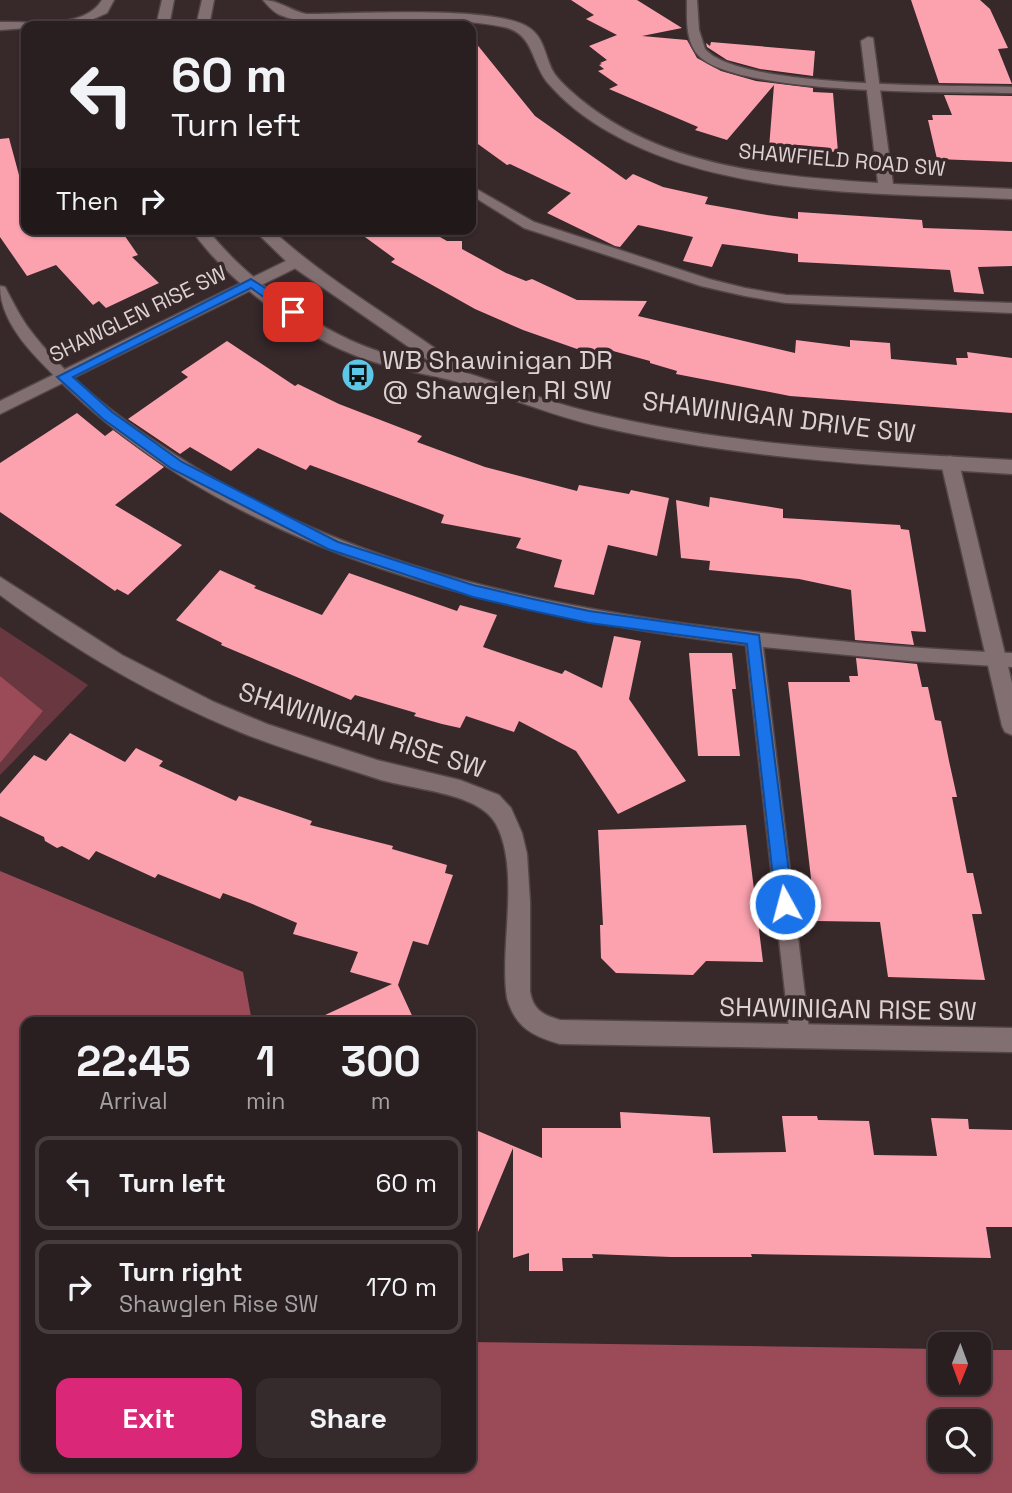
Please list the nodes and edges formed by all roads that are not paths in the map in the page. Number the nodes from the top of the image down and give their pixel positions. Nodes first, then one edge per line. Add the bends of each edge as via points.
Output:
1 (108, 0) edge
2 (168, 0) edge
3 (208, 0) edge
4 (269, 0) edge
5 (692, 0) edge
6 (86, 21) edge
7 (164, 21) edge
8 (204, 21) edge
9 (361, 21) edge
10 (434, 21) edge
11 (21, 25) edge
12 (0, 26) edge
13 (867, 41) dead end
14 (871, 85) junction
15 (1012, 90) edge
16 (886, 189) junction
17 (476, 193) edge
18 (1012, 194) edge
19 (205, 235) edge
20 (268, 235) edge
21 (296, 261) junction
22 (251, 283) junction
23 (0, 290) edge
24 (1012, 308) edge
25 (63, 377) junction
26 (462, 377) junction
27 (0, 408) edge
28 (950, 463) junction
29 (1012, 467) edge
30 (0, 584) edge
31 (754, 639) junction
32 (1004, 660) edge
33 (1012, 726) edge
34 (800, 1037) junction
35 (1012, 1040) edge

1 - 6 street via 100,15
2 - 7 street
3 - 8 street
4 - 9 street, SHAWFIELD ROAD SW via 285,13 306,18
5 - 14 lane via 696,43 705,57 728,68 757,77
10 - 16 street, SHAWFIELD ROAD SW via 490,20 522,28 537,41 549,76 583,109 627,136 683,159 760,177
11 - 12 street
13 - 14 street
14 - 15 lane
14 - 16 street
16 - 18 street, SHAWFIELD ROAD SW
17 - 24 lane via 529,225 746,292 786,299
19 - 22 street, SHAWINIGAN DRIVE SW
20 - 21 street, SHAWINIGAN DRIVE SW
21 - 22 street, SHAWGLEN RISE SW
21 - 26 street, SHAWINIGAN DRIVE SW
22 - 25 street, SHAWGLEN RISE SW
22 - 26 street, SHAWINIGAN DRIVE SW via 314,327 364,352
23 - 25 lane
25 - 27 street, SHAWGLEN RISE SW
25 - 31 lane via 177,465 333,545 473,591 533,605
26 - 28 street, SHAWINIGAN DRIVE SW via 595,419 667,433
28 - 29 street, SHAWINIGAN DRIVE SW
28 - 32 street
30 - 34 street, SHAWINIGAN RISE SW via 141,676 239,723 491,802 507,821 514,840 520,1002 527,1017 544,1027 560,1032
31 - 32 lane
31 - 34 lane
32 - 33 street
34 - 35 street, SHAWINIGAN RISE SW

